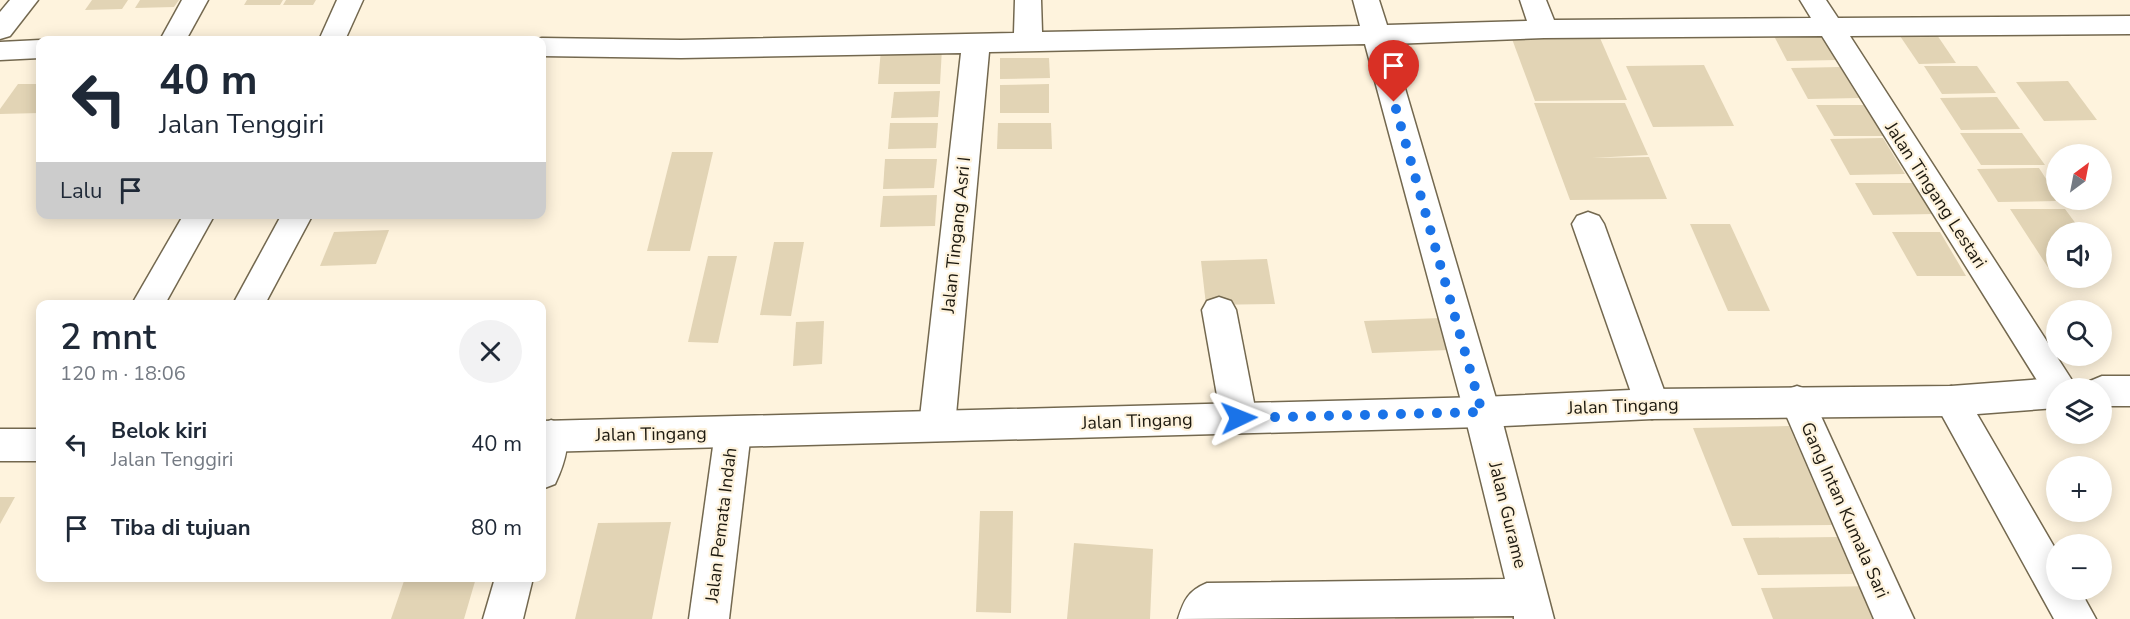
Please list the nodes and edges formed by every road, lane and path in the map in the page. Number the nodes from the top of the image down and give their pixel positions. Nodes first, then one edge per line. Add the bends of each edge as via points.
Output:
1 (25, 0) edge
2 (195, 0) edge
3 (350, 0) edge
4 (1028, 0) edge
5 (1366, 0) edge
6 (1533, 0) edge
7 (1813, 0) edge
8 (2124, 0) edge
9 (2130, 6) edge
10 (2130, 25) edge
11 (1828, 26) junction
12 (1544, 29) junction
13 (0, 30) edge
14 (1375, 35) junction
15 (175, 36) edge
16 (334, 36) edge
17 (1029, 42) junction
18 (976, 43) junction
19 (546, 48) edge
20 (36, 49) edge
21 (0, 51) edge
22 (197, 219) edge
23 (295, 219) edge
24 (1588, 224) dead end
25 (150, 300) edge
26 (251, 300) edge
27 (1219, 310) dead end
28 (2054, 378) edge
29 (2130, 390) edge
30 (2112, 391) edge
31 (2046, 394) edge
32 (1797, 402) junction
33 (1951, 402) junction
34 (1652, 404) junction
35 (1482, 412) junction
36 (1239, 418) junction
37 (937, 426) junction
38 (733, 432) junction
39 (546, 436) edge
40 (0, 445) edge
41 (36, 445) edge
42 (2046, 568) edge
43 (513, 582) edge
44 (2065, 600) edge
45 (1532, 608) edge
46 (502, 619) edge
47 (709, 619) edge
48 (1198, 619) edge
49 (1894, 619) edge
50 (2076, 619) edge

1 - 13 street
2 - 15 street
3 - 16 street
4 - 17 street
5 - 14 street, Jalan Gurame
6 - 12 street
7 - 11 street, Jalan Tingang Lestari
8 - 9 street
10 - 11 street
11 - 12 street
11 - 28 street, Jalan Tingang Lestari
12 - 14 street
14 - 17 street
14 - 35 street, Jalan Gurame
17 - 18 street
18 - 19 street
18 - 37 street, Jalan Tingang Asri I
20 - 21 street
22 - 25 street
23 - 26 street
24 - 34 street
27 - 36 street
29 - 30 street
31 - 33 street, Jalan Tingang
32 - 33 street, Jalan Tingang
32 - 34 street, Jalan Tingang
32 - 49 street, Gang Intan Kumala Sari
33 - 42 street
34 - 35 street, Jalan Tingang
35 - 36 street, Jalan Tingang
35 - 45 street, Jalan Gurame
36 - 37 street, Jalan Tingang
37 - 38 street, Jalan Tingang
38 - 39 street, Jalan Tingang
38 - 47 street, Jalan Pemata Indah
40 - 41 street
43 - 46 street
44 - 50 street
45 - 48 street via 1207,602

